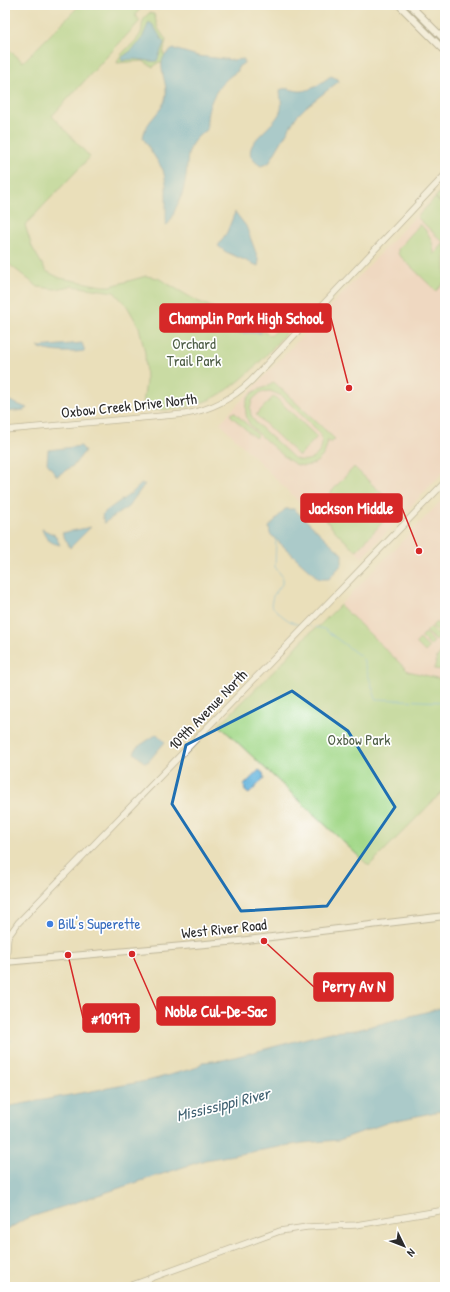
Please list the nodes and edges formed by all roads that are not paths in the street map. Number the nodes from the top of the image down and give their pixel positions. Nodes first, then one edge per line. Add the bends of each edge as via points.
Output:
1 (398, 5) edge
2 (410, 5) edge
3 (445, 40) edge
4 (445, 51) edge
5 (445, 175) edge
6 (5, 430) edge
7 (445, 482) edge
8 (445, 916) edge
9 (6, 962) edge
10 (445, 1210) edge
11 (127, 1287) edge

1 - 4 main road
2 - 3 main road
5 - 6 street, Oxbow Creek Drive North via 251,381 226,401 185,414
7 - 9 street, 109th Avenue North via 18,923 8,937
8 - 9 main road, West River Road via 239,941
10 - 11 street via 356,1226 308,1227 280,1231

